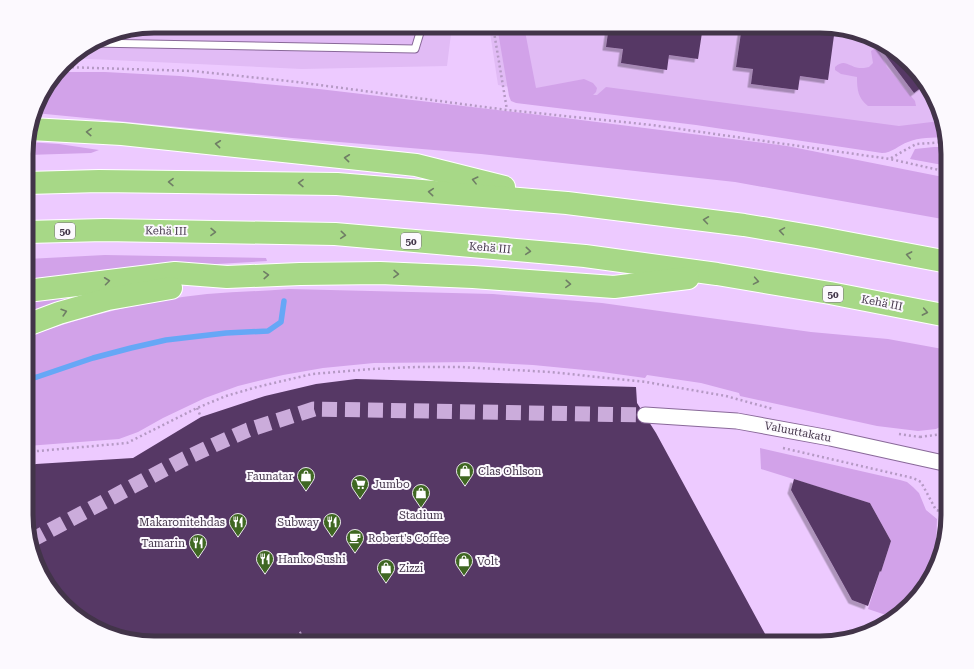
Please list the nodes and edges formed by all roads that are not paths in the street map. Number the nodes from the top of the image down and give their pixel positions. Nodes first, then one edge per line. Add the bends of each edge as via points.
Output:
1 (420, 33) edge
2 (105, 43) edge
3 (36, 128) edge
4 (33, 182) edge
5 (567, 203) junction
6 (33, 232) edge
7 (941, 261) edge
8 (717, 274) junction
9 (227, 277) junction
10 (33, 290) edge
11 (941, 315) edge
12 (33, 323) edge
13 (645, 415) tunnel mouth
14 (941, 462) edge

1 - 2 lane via 415,49
5 -> 3 highway via 416,165 122,134
5 -> 4 highway via 337,184
7 -> 5 highway via 751,226
6 -> 8 highway, Kehä III / 50 via 104,230 335,234 585,256
9 -> 8 highway via 380,273 614,287
8 -> 11 highway, Kehä III / 50
10 -> 9 highway via 175,273
12 -> 9 highway via 108,298
13 - 14 street, Valuuttakatu via 736,421

